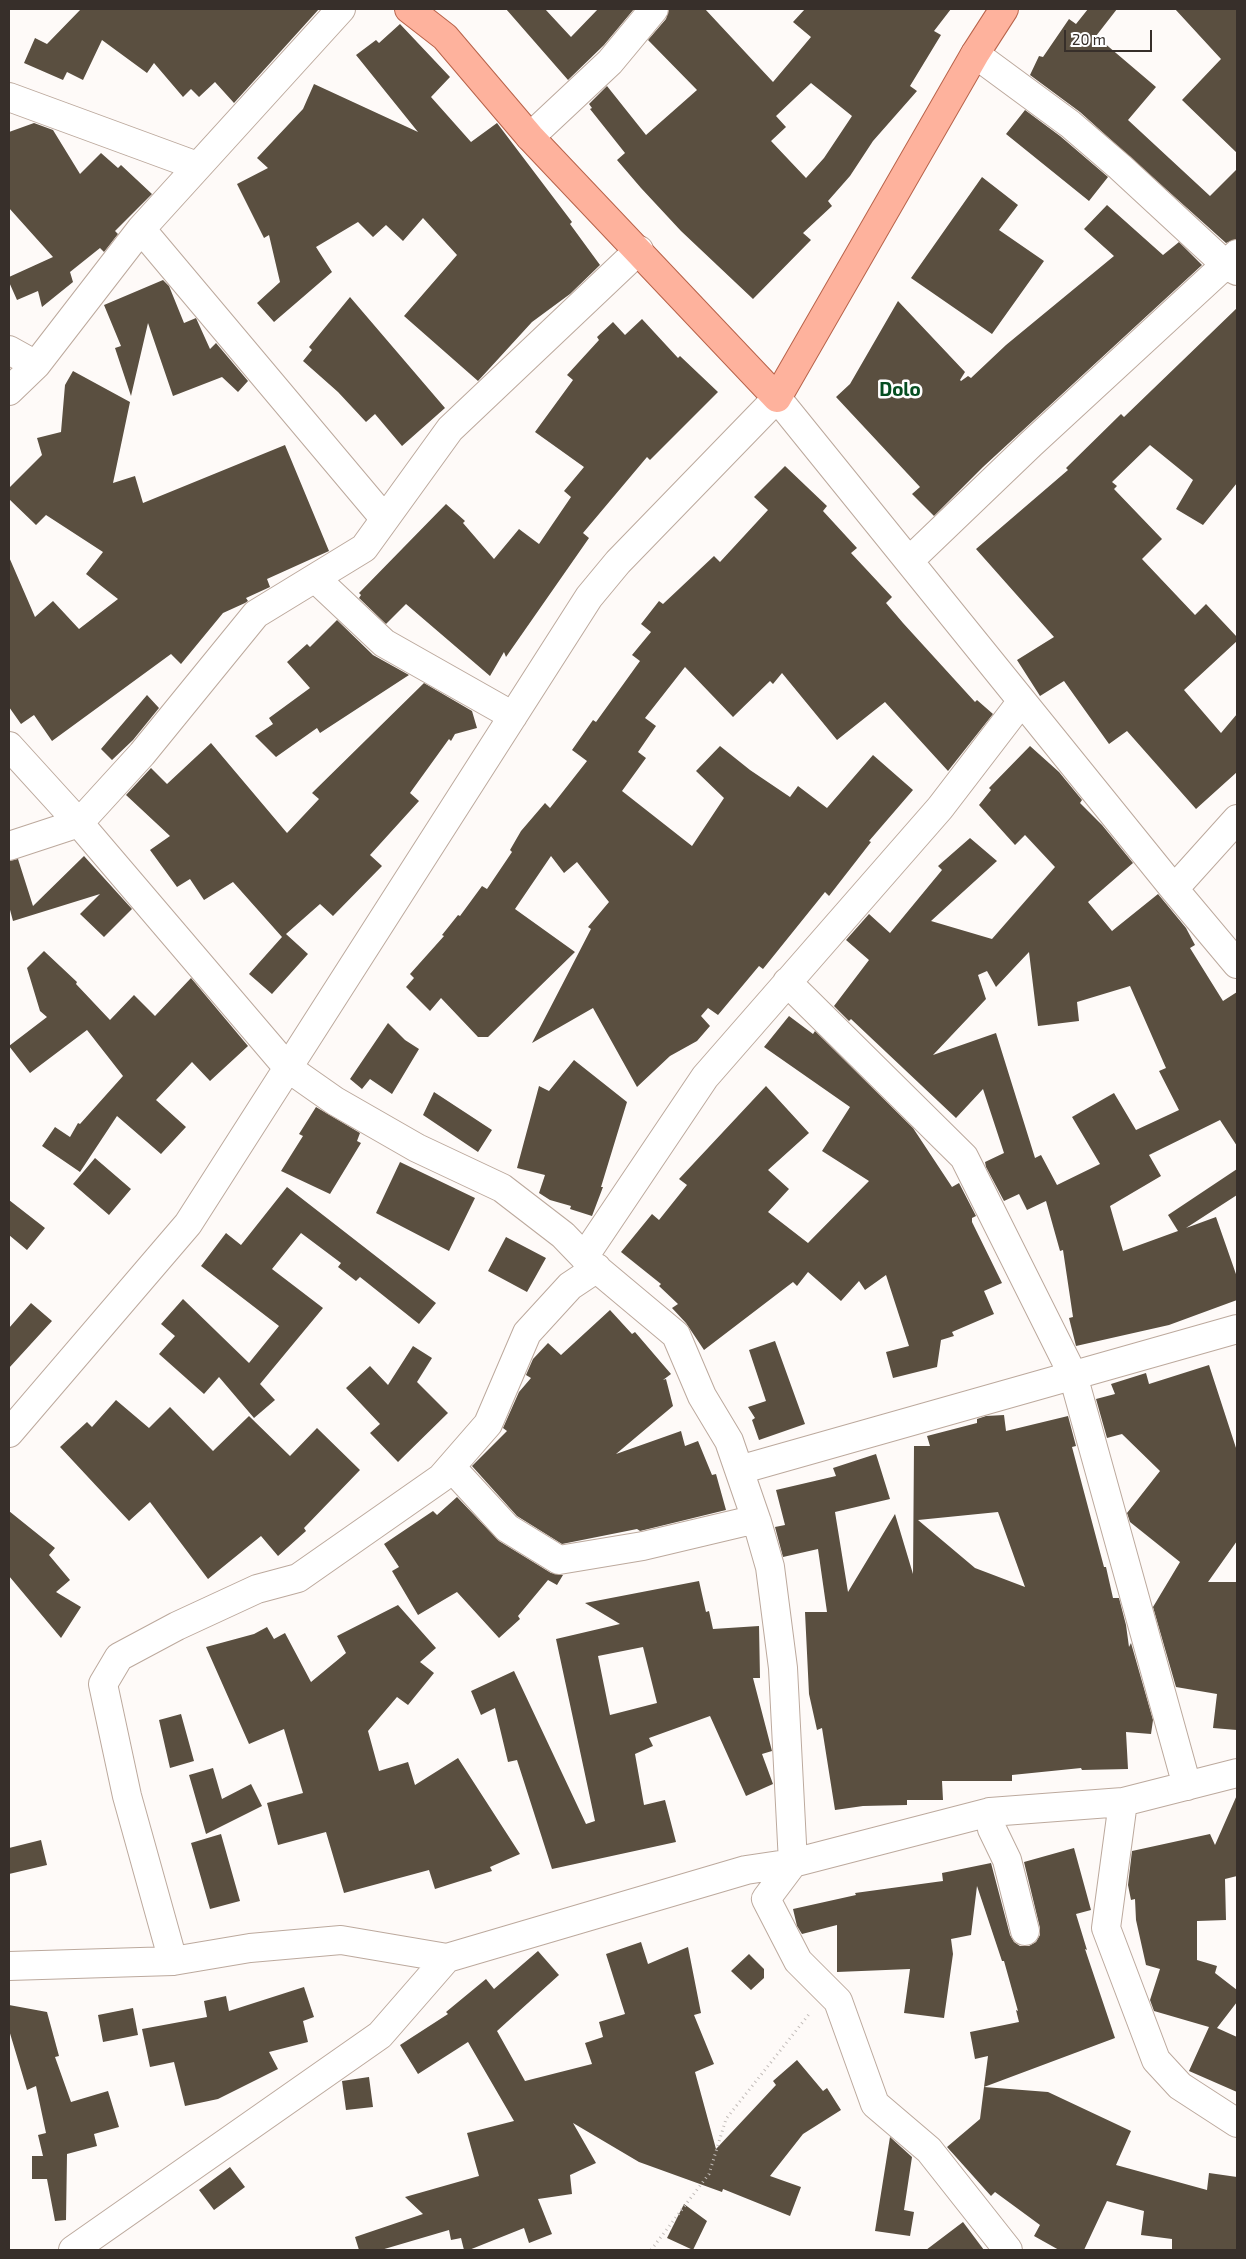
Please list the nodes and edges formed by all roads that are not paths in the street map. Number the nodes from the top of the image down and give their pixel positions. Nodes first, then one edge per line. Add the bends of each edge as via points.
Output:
1 (341, 9) edge
2 (409, 9) edge
3 (654, 9) edge
4 (1004, 9) edge
5 (975, 54) junction
6 (9, 97) edge
7 (530, 137) junction
8 (198, 166) junction
9 (141, 229) junction
10 (639, 250) junction
11 (1233, 263) edge
12 (9, 350) edge
13 (36, 365) junction
14 (9, 391) edge
15 (777, 398) junction
16 (384, 518) junction
17 (910, 560) junction
18 (315, 578) junction
19 (1022, 701) junction
20 (513, 716) junction
21 (9, 746) edge
22 (1237, 819) edge
23 (79, 823) junction
24 (9, 846) edge
25 (1174, 889) junction
26 (1237, 964) edge
27 (787, 982) junction
28 (288, 1068) junction
29 (591, 1262) junction
30 (1237, 1329) edge
31 (1073, 1375) junction
32 (14, 1416) edge
33 (451, 1467) junction
34 (739, 1470) junction
35 (757, 1522) junction
36 (1237, 1773) edge
37 (1187, 1786) junction
38 (1123, 1802) junction
39 (990, 1812) junction
40 (793, 1863) junction
41 (1025, 1931) dead end
42 (447, 1958) junction
43 (172, 1961) junction
44 (9, 1966) edge
45 (1237, 2123) edge
46 (73, 2250) edge
47 (1008, 2250) edge

1 - 8 street
2 - 7 main road via 445,37
3 - 7 street via 610,62
4 - 5 main road
5 - 11 street via 1070,124
5 - 15 main road
6 - 8 street
7 - 10 main road
8 - 9 street
9 - 13 street
9 - 16 street
10 - 15 main road
10 - 16 street via 450,430
11 - 17 street via 1031,444
12 - 13 street
13 - 14 street
15 - 17 street
15 - 20 street via 618,562 589,597
16 - 18 street via 364,548
17 - 19 street
18 - 20 street via 384,643
18 - 23 street via 256,614 142,754
19 - 25 street
19 - 27 street via 940,808
20 - 28 street
21 - 23 street
22 - 25 street
23 - 24 street
23 - 28 street
25 - 26 street
27 - 29 street via 705,1078
27 - 31 street via 964,1157
28 - 29 street via 334,1100 408,1143 502,1188 563,1235
28 - 32 street via 188,1224
29 - 33 street via 527,1333 488,1424
29 - 34 street via 676,1335 702,1396 729,1441
30 - 31 street
31 - 34 street
31 - 37 street
33 - 35 street via 507,1528 559,1560
33 - 43 street via 441,1478 298,1578 257,1590 177,1626 119,1657 102,1684 127,1796
34 - 35 street
35 - 40 street via 770,1567 783,1668
36 - 37 street
37 - 38 street
38 - 39 street
38 - 45 street via 1106,1928 1156,2060 1180,2086
39 - 40 street
39 - 41 street via 992,1829 1007,1860
40 - 42 street via 746,1870
40 - 47 street via 766,1899 798,1961 838,2001 874,2104 929,2150
42 - 43 street via 341,1940 250,1948
42 - 46 street via 380,2035
43 - 44 street

